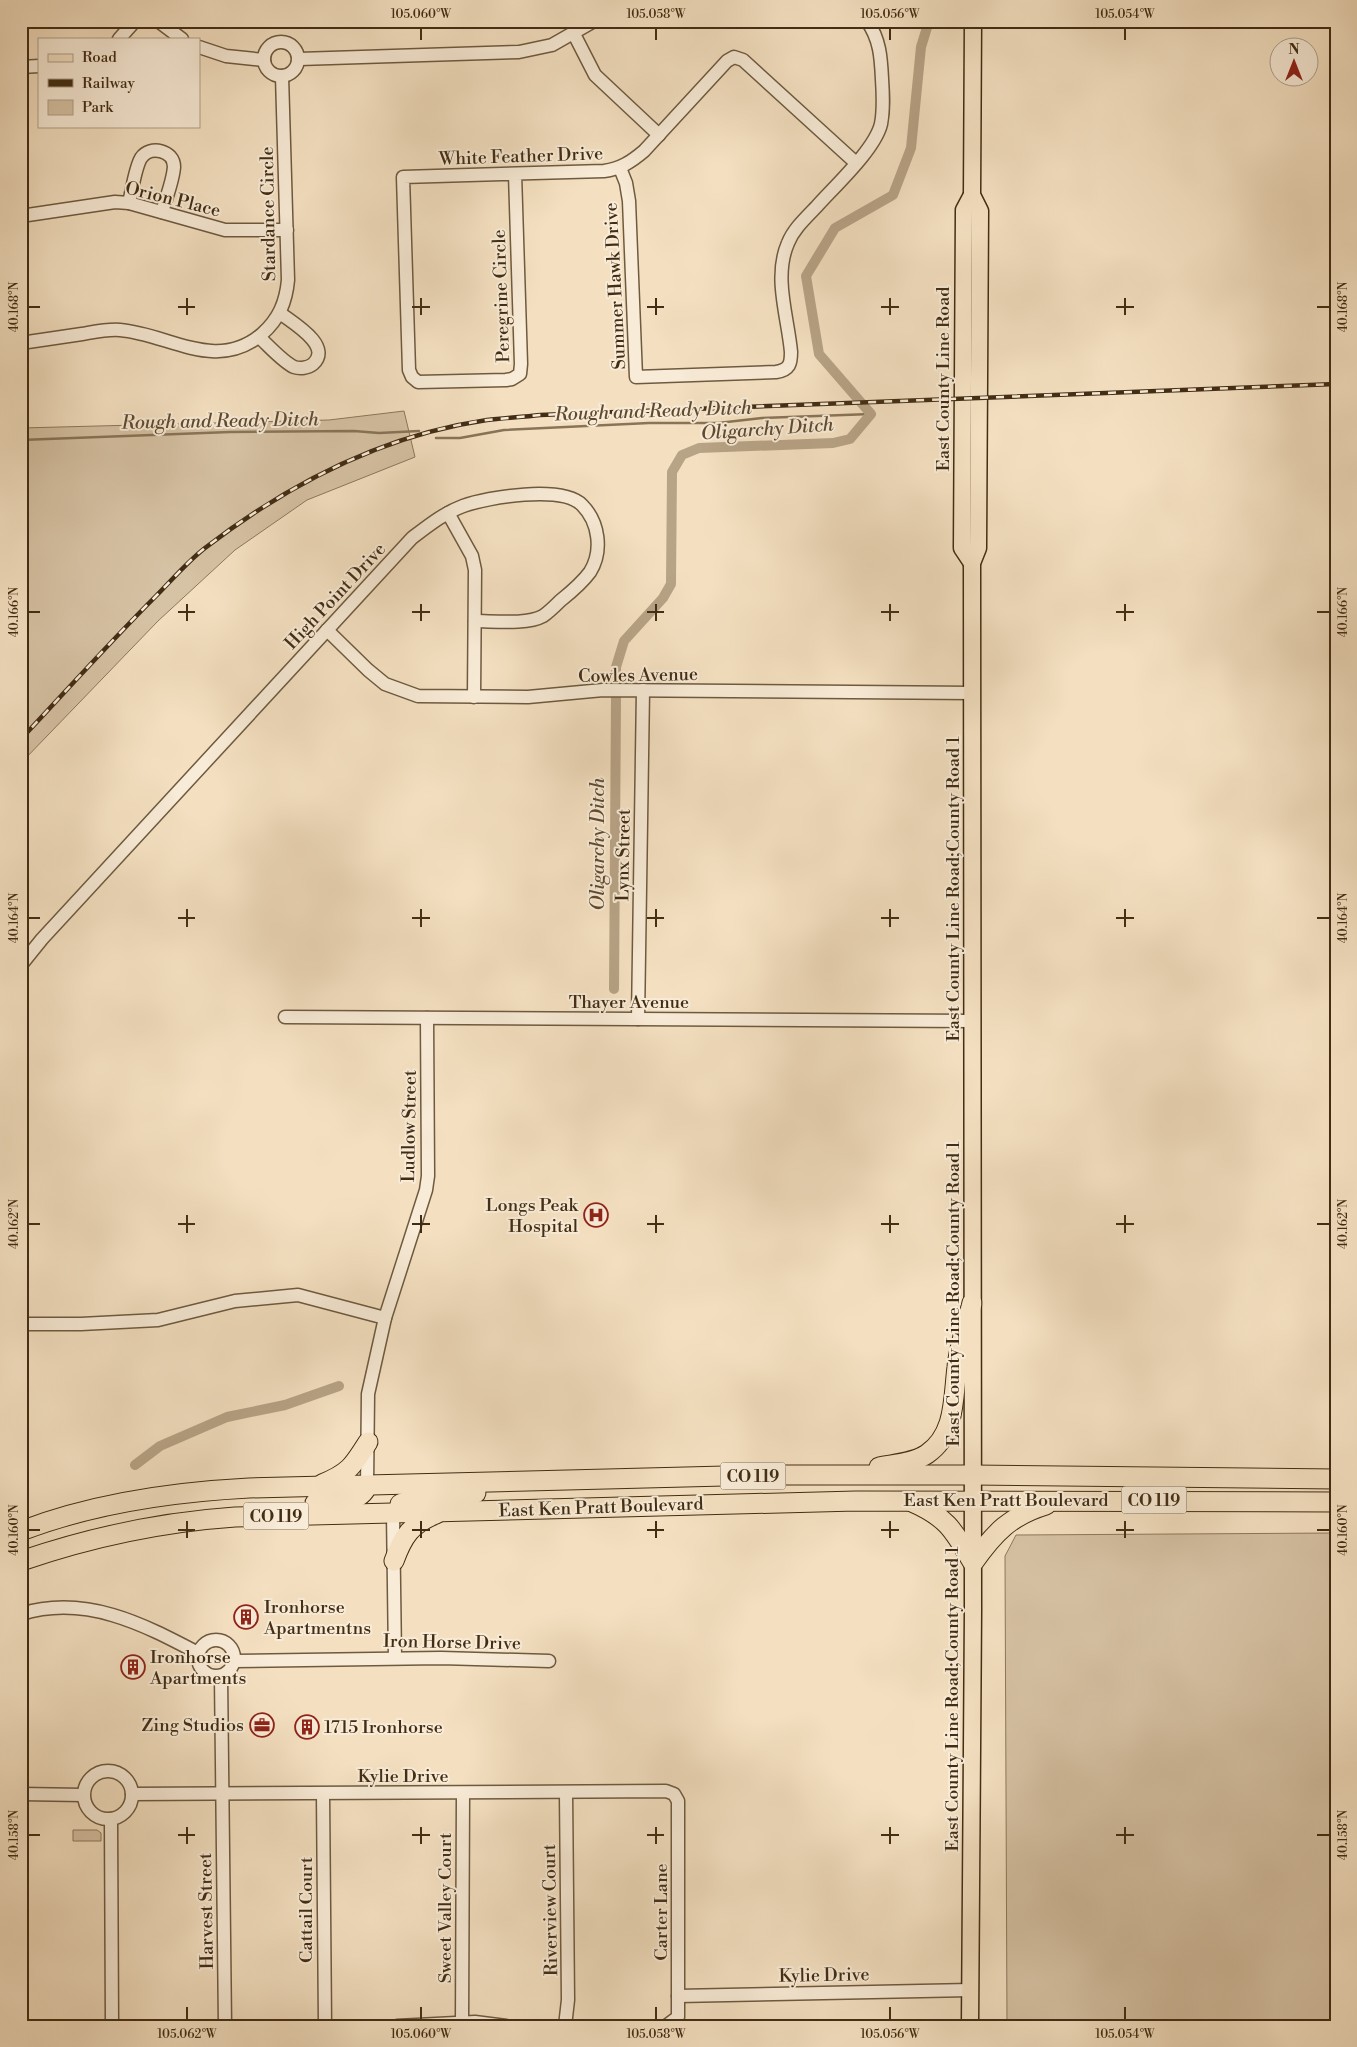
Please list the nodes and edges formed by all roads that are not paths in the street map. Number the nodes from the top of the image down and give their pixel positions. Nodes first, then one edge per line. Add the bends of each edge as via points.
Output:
1 (135, 21) edge
2 (158, 21) edge
3 (594, 21) edge
4 (867, 21) edge
5 (973, 21) edge
6 (574, 34) junction
7 (119, 38) edge
8 (181, 38) edge
9 (200, 47) edge
10 (299, 59) junction
11 (264, 60) junction
12 (38, 66) edge
13 (21, 67) edge
14 (282, 76) junction
15 (659, 135) junction
16 (856, 162) junction
17 (620, 168) junction
18 (515, 174) junction
19 (403, 177) joint
20 (129, 204) junction
21 (162, 212) junction
22 (21, 216) edge
23 (287, 230) junction
24 (280, 313) junction
25 (259, 337) junction
26 (21, 343) edge
27 (448, 513) junction
28 (475, 621) junction
29 (327, 630) junction
30 (642, 690) junction
31 (973, 693) junction
32 (474, 697) junction
33 (21, 965) edge
34 (285, 1018) dead end
35 (427, 1018) junction
36 (638, 1019) junction
37 (973, 1020) junction
38 (972, 1303) junction
39 (385, 1318) junction
40 (21, 1324) edge
41 (368, 1442) junction
42 (973, 1475) junction
43 (837, 1476) junction
44 (1336, 1479) edge
45 (498, 1483) junction
46 (367, 1486) junction
47 (314, 1487) junction
48 (908, 1500) junction
49 (973, 1500) junction
50 (1067, 1500) junction
51 (1336, 1502) edge
52 (443, 1512) junction
53 (393, 1513) junction
54 (250, 1517) junction
55 (21, 1531) edge
56 (21, 1561) edge
57 (394, 1561) junction
58 (973, 1563) junction
59 (21, 1614) edge
60 (198, 1653) junction
61 (395, 1658) junction
62 (234, 1661) junction
63 (549, 1661) dead end
64 (221, 1676) junction
65 (566, 1793) junction
66 (21, 1794) edge
67 (132, 1794) junction
68 (323, 1794) junction
69 (463, 1794) junction
70 (674, 1794) joint
71 (83, 1795) junction
72 (222, 1795) junction
73 (111, 1819) junction
74 (970, 1990) junction
75 (678, 1996) junction
76 (462, 2023) junction
77 (112, 2026) edge
78 (225, 2026) edge
79 (324, 2026) edge
80 (397, 2026) edge
81 (506, 2026) edge
82 (566, 2026) edge
83 (666, 2026) edge
84 (970, 2026) edge

1 - 7 street
2 - 8 street
3 - 6 street
4 - 16 street, Summer Hawk Drive via 879,46 883,110 876,136
5 - 31 main road, East County Line Road;County Road 1 via 972,195 980,211 978,548 972,563
6 - 10 street via 542,48 507,54
6 - 15 street via 594,75
9 - 11 street via 226,56
10 - 11 street via 292,45 283,41 269,46
10 - 14 street via 292,72
11 - 14 street via 270,72
12 - 13 street
14 - 23 street, Stardance Circle
15 - 16 street, White Feather Drive via 729,58 736,57
15 - 17 street, White Feather Drive
16 - 17 street, Summer Hawk Drive via 800,224 785,249 781,282 790,339 788,367 776,372 636,377 629,201
17 - 18 street, White Feather Drive
18 - 19 street, White Feather Drive
18 - 19 street, Peregrine Circle via 520,374 506,380 421,383 409,370
20 - 21 street, Orion Place
20 - 21 street via 141,158 149,152 160,151 170,156 174,166
20 - 22 street, Orion Place via 100,204
21 - 23 street, Orion Place via 229,230
23 - 24 street, Stardance Circle via 288,280
24 - 25 street, Stardance Circle
24 - 25 street via 317,344 318,355 313,363 304,368 295,367
25 - 26 street, Stardance Circle via 236,349 217,352 118,329
27 - 28 street via 472,556
27 - 28 street, High Point Drive via 481,501 546,494 563,496 580,503 591,516 596,531 595,562 589,573 542,616 528,621
27 - 29 street, High Point Drive via 412,538
28 - 32 street
29 - 32 street, Cowles Avenue via 385,684 418,696
29 - 33 street, High Point Drive
30 - 31 street, Cowles Avenue
30 - 32 street, Cowles Avenue
30 - 36 street, Lynx Street
31 - 37 main road, East County Line Road;County Road 1
34 - 35 street, Thayer Avenue
35 - 36 street, Thayer Avenue
35 - 39 street, Ludlow Street via 428,1176
36 - 37 street, Thayer Avenue
37 - 38 main road, East County Line Road;County Road 1
38 - 42 main road, East County Line Road;County Road 1
38 - 43 highway via 957,1365 949,1426 938,1443 926,1455
39 - 40 street via 298,1295 236,1301 158,1320
39 - 41 street, Ludlow Street via 368,1394
41 - 46 street, Ludlow Street
41 - 47 highway via 349,1470
42 - 43 highway, East Ken Pratt Boulevard / CO 119
42 - 44 highway, East Ken Pratt Boulevard / CO 119
42 - 49 main road, East County Line Road;County Road 1
43 - 45 highway, East Ken Pratt Boulevard / CO 119
45 - 46 highway, East Ken Pratt Boulevard / CO 119
45 - 53 highway via 493,1491 408,1501 400,1504
46 - 47 highway, East Ken Pratt Boulevard / CO 119
46 - 54 highway via 360,1497 348,1501 284,1506
47 - 55 highway, East Ken Pratt Boulevard / CO 119 via 200,1491 137,1500
48 - 49 highway, East Ken Pratt Boulevard / CO 119
48 - 52 highway, East Ken Pratt Boulevard / CO 119
48 - 58 highway via 946,1521
49 - 50 highway, East Ken Pratt Boulevard / CO 119
49 - 58 main road, East County Line Road;County Road 1
50 - 51 highway, East Ken Pratt Boulevard / CO 119
50 - 58 highway via 1020,1514 1005,1524
52 - 53 highway, East Ken Pratt Boulevard / CO 119
52 - 57 highway via 412,1527 400,1542
53 - 54 highway, East Ken Pratt Boulevard / CO 119
53 - 57 street
54 - 56 highway, East Ken Pratt Boulevard / CO 119 via 155,1526 60,1547
57 - 61 street
58 - 74 main road, East County Line Road;County Road 1
59 - 60 street via 56,1608 107,1612 148,1626
60 - 62 street via 204,1644 218,1640 230,1647
60 - 64 street via 201,1670 212,1676
61 - 62 street, Iron Horse Drive
61 - 63 street, Iron Horse Drive
62 - 64 street via 228,1672
64 - 72 street, Harvest Street
65 - 69 street, Kylie Drive
65 - 70 street, Kylie Drive via 666,1791
65 - 82 street, Riverview Court
66 - 71 street
67 - 71 street via 129,1782 108,1770 92,1776 86,1782
67 - 72 street, Kylie Drive
67 - 73 street via 125,1812
68 - 69 street, Kylie Drive
68 - 72 street, Kylie Drive
68 - 79 street, Cattail Court
69 - 76 street, Sweet Valley Court
70 - 75 street, Carter Lane via 678,1801
71 - 73 street via 87,1808 93,1814
72 - 78 street, Harvest Street
73 - 77 street
74 - 75 street, Kylie Drive
74 - 84 main road, East County Line Road;County Road 1
75 - 83 street, Carter Lane via 678,2017
76 - 80 street
76 - 81 street

